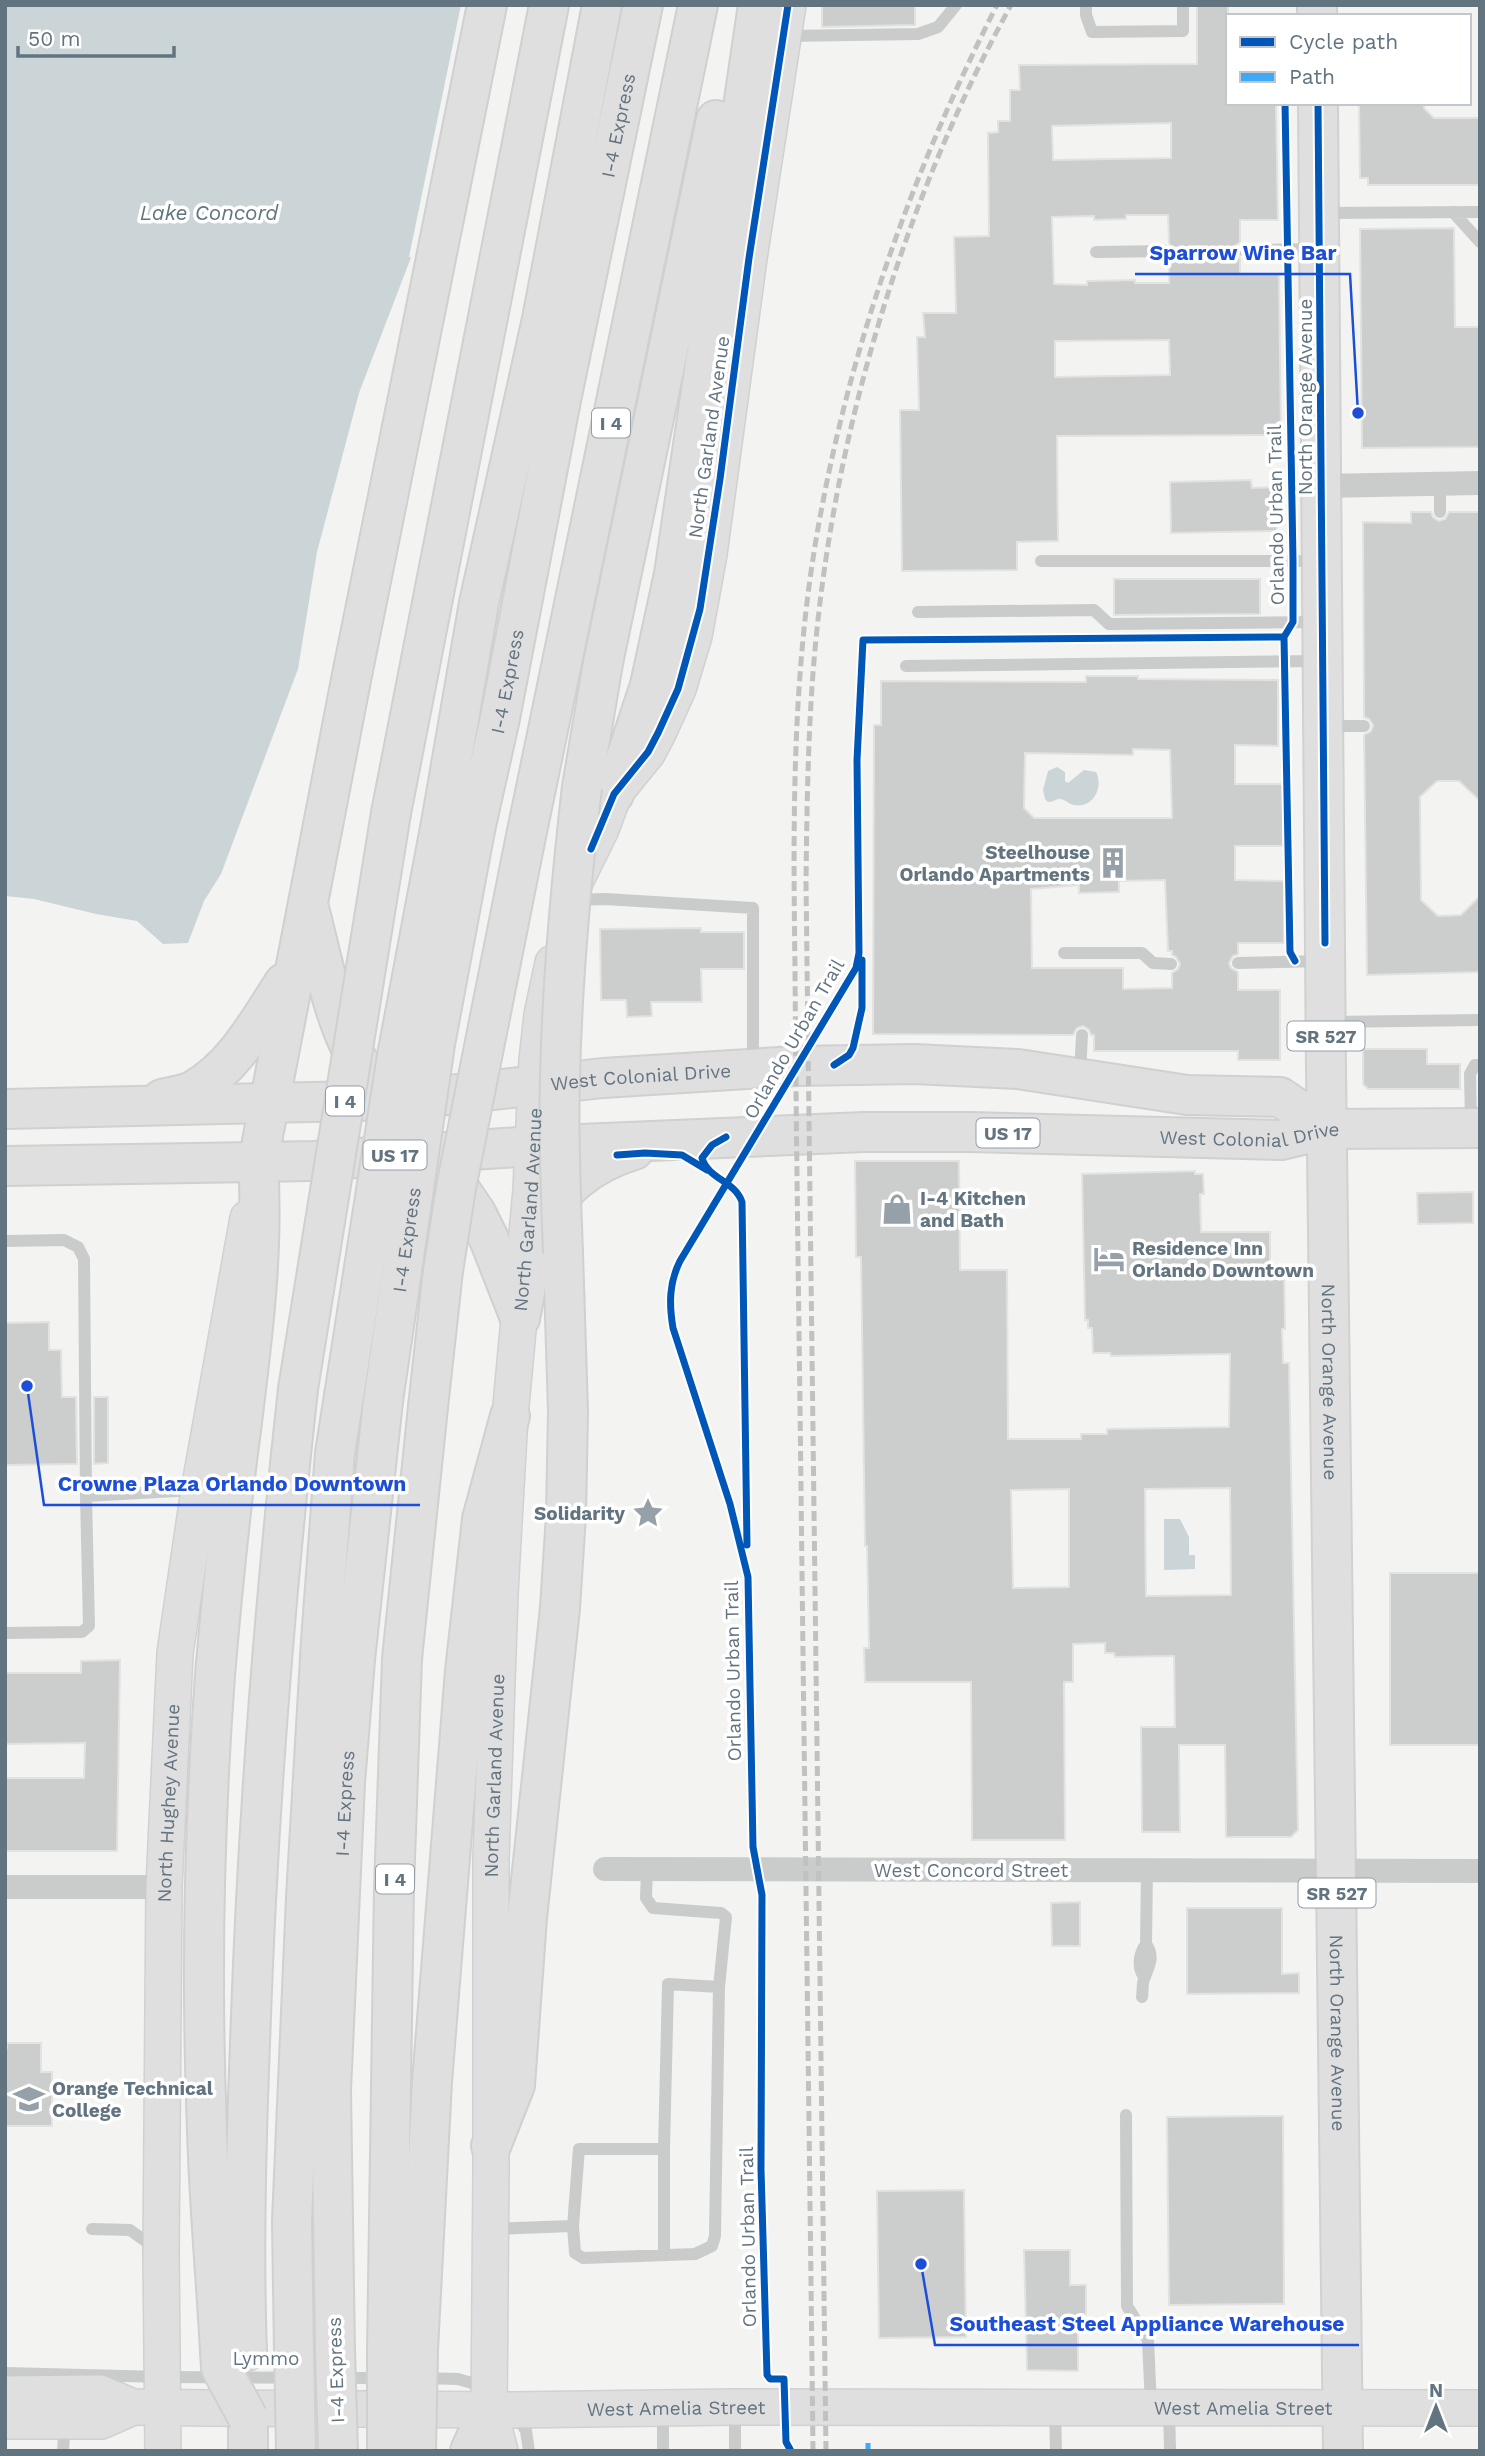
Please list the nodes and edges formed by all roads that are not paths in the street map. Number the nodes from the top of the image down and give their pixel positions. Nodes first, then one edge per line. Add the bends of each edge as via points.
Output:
1 (488, 5) edge
2 (549, 5) edge
3 (602, 5) edge
4 (643, 5) edge
5 (698, 5) edge
6 (741, 5) edge
7 (758, 5) edge
8 (956, 5) edge
9 (1086, 5) edge
10 (1183, 5) edge
11 (785, 21) edge
12 (1318, 105) edge
13 (1453, 212) junction
14 (1480, 212) edge
15 (1319, 231) junction
16 (1480, 242) edge
17 (1244, 250) dead end
18 (1165, 251) dead end
19 (1096, 252) dead end
20 (1440, 484) junction
21 (1480, 484) edge
22 (1321, 486) junction
23 (1440, 512) dead end
24 (1041, 561) dead end
25 (1322, 561) junction
26 (918, 612) dead end
27 (1322, 622) junction
28 (1323, 661) junction
29 (906, 666) dead end
30 (1323, 726) junction
31 (1364, 726) dead end
32 (598, 790) junction
33 (458, 827) junction
34 (568, 900) junction
35 (307, 904) junction
36 (1064, 953) dead end
37 (1081, 953) junction
38 (1325, 961) junction
39 (1238, 963) dead end
40 (1171, 964) dead end
41 (295, 967) junction
42 (1081, 967) dead end
43 (1480, 1020) edge
44 (1325, 1022) junction
45 (1082, 1035) dead end
46 (1480, 1065) edge
47 (754, 1069) junction
48 (1080, 1078) junction
49 (536, 1084) junction
50 (391, 1100) junction
51 (268, 1104) junction
52 (128, 1107) junction
53 (5, 1109) edge
54 (1476, 1128) edge
55 (1327, 1129) junction
56 (687, 1139) junction
57 (533, 1146) junction
58 (435, 1152) junction
59 (258, 1162) junction
60 (5, 1166) edge
61 (5, 1241) edge
62 (520, 1318) junction
63 (510, 1416) junction
64 (199, 1490) junction
65 (86, 1499) junction
66 (5, 1633) edge
67 (605, 1870) dead end
68 (647, 1870) junction
69 (1147, 1870) junction
70 (1337, 1870) junction
71 (1480, 1871) edge
72 (5, 1887) edge
73 (164, 1887) junction
74 (719, 1987) junction
75 (1142, 1997) dead end
76 (1126, 2115) dead end
77 (491, 2146) junction
78 (664, 2149) junction
79 (573, 2226) junction
80 (92, 2229) dead end
81 (491, 2229) junction
82 (161, 2252) junction
83 (664, 2255) junction
84 (234, 2351) junction
85 (403, 2351) junction
86 (5, 2373) edge
87 (5, 2394) edge
88 (153, 2397) junction
89 (496, 2402) junction
90 (735, 2407) junction
91 (663, 2408) junction
92 (1055, 2408) junction
93 (1160, 2408) junction
94 (1480, 2408) edge
95 (1343, 2409) junction
96 (5, 2421) edge
97 (248, 2434) edge
98 (64, 2436) edge
99 (1170, 2448) dead end
100 (163, 2451) edge
101 (296, 2451) edge
102 (338, 2451) edge
103 (387, 2451) edge
104 (416, 2451) edge
105 (470, 2451) edge
106 (500, 2451) edge
107 (529, 2451) edge
108 (663, 2451) edge
109 (735, 2451) edge
110 (1056, 2451) edge
111 (1343, 2451) edge

1 - 35 main road
2 - 84 main road, I 4, bridge via 391,813 298,1389 271,1663
3 - 33 main road, I-4 Express via 542,320 479,603
4 - 33 main road, I-4 Express via 500,718
5 - 85 main road, I 4, bridge via 525,841 443,1272 402,1659 394,1902
6 - 32 main road via 606,650
7 - 32 main road via 674,574 650,685
8 - 11 lane via 938,27 913,34 842,35
9 - 10 lane via 1092,32 1183,31
11 - 32 street, North Garland Avenue via 700,609 678,689 648,752
12 - 15 main road, North Orange Avenue / SR 527
13 - 14 lane
13 - 15 lane
13 - 16 lane
15 - 17 lane
15 - 22 main road, North Orange Avenue / SR 527
18 - 19 lane
20 - 21 street
20 - 22 street
20 - 23 lane
22 - 25 main road, North Orange Avenue / SR 527
24 - 25 lane
25 - 27 main road, North Orange Avenue / SR 527
26 - 27 lane via 1094,610 1109,624
27 - 28 main road, North Orange Avenue / SR 527
28 - 29 lane
28 - 30 main road, North Orange Avenue / SR 527
30 - 31 lane
30 - 38 main road, North Orange Avenue / SR 527
32 - 34 street, North Garland Avenue via 601,829
32 - 77 main road, bridge via 574,857 563,996 559,1111 568,1411 560,1608 527,1918 515,2085
33 - 101 main road, I-4 Express, bridge via 397,1056 335,1453 306,1883 292,2221
33 - 102 main road, I-4 Express, bridge via 435,1044 383,1401 345,1783 331,2090
34 - 47 lane via 753,908
34 - 49 street, North Garland Avenue via 542,1015
35 - 41 main road
35 - 50 main road via 335,1006 359,1064
36 - 37 lane
37 - 40 lane via 1142,953 1153,962
37 - 42 lane
38 - 39 lane
38 - 44 main road, North Orange Avenue / SR 527
41 - 51 main road
41 - 52 main road via 223,1069 192,1091
43 - 44 lane
44 - 55 main road, North Orange Avenue / SR 527
45 - 48 lane
46 - 54 lane via 1470,1074
47 - 48 main road, West Colonial Drive via 944,1065
47 - 49 main road, West Colonial Drive
48 - 55 main road, West Colonial Drive via 1187,1095 1280,1097
49 - 50 main road, West Colonial Drive
49 - 57 street, North Garland Avenue
50 - 51 main road, West Colonial Drive
50 - 57 main road
50 - 58 main road
51 - 52 main road, West Colonial Drive
51 - 59 main road
52 - 53 main road, West Colonial Drive
54 - 55 main road, US 17
55 - 56 main road, West Colonial Drive / US 17 via 1281,1140 938,1132
55 - 70 main road, North Orange Avenue / SR 527
56 - 57 main road, West Colonial Drive / US 17
56 - 62 main road via 617,1155 572,1183 538,1234
57 - 58 main road, West Colonial Drive / US 17
57 - 62 street, North Garland Avenue
58 - 59 main road, West Colonial Drive / US 17
58 - 62 main road via 476,1213
59 - 60 main road, West Colonial Drive / US 17
59 - 64 street, North Hughey Avenue
59 - 84 main road via 256,1310 212,1716 204,1970 205,2090
61 - 65 lane via 64,1240 78,1247 84,1259
62 - 63 street, North Garland Avenue
63 - 77 street, North Garland Avenue via 492,1809
63 - 85 main road via 482,1518
64 - 65 lane
64 - 73 street, North Hughey Avenue via 175,1653
65 - 66 lane via 89,1626 82,1632
67 - 68 street, West Concord Street
68 - 69 street, West Concord Street
68 - 74 lane via 646,1898 653,1908 726,1917
69 - 70 street, West Concord Street
69 - 75 lane
70 - 71 street, West Concord Street
70 - 95 main road, North Orange Avenue / SR 527
72 - 73 street
73 - 82 street, North Hughey Avenue
74 - 78 lane via 668,1984
74 - 83 lane via 715,2236 712,2246 701,2253
76 - 93 lane via 1127,2306 1148,2340
77 - 81 street, North Garland Avenue
78 - 79 lane via 579,2149
78 - 83 lane
79 - 81 lane
79 - 83 lane via 578,2256
80 - 82 lane via 130,2230
81 - 89 street, North Garland Avenue
82 - 88 street, North Hughey Avenue
84 - 97 main road, I 4
85 - 103 main road, I 4, bridge
85 - 104 main road, bridge
86 - 88 lane
87 - 88 street, West Amelia Street
88 - 89 street, West Amelia Street
88 - 98 street, West Amelia Street
88 - 100 street, North Hughey Avenue
89 - 91 street, West Amelia Street
89 - 105 main road
89 - 106 street, North Garland Avenue
89 - 107 lane via 526,2431
90 - 91 street, West Amelia Street
90 - 92 street, West Amelia Street
90 - 109 lane
91 - 108 lane
92 - 93 street, West Amelia Street
92 - 110 lane
93 - 95 street, West Amelia Street
93 - 99 lane
94 - 95 street, West Amelia Street
95 - 111 main road, North Orange Avenue / SR 527
96 - 98 street, West Amelia Street

